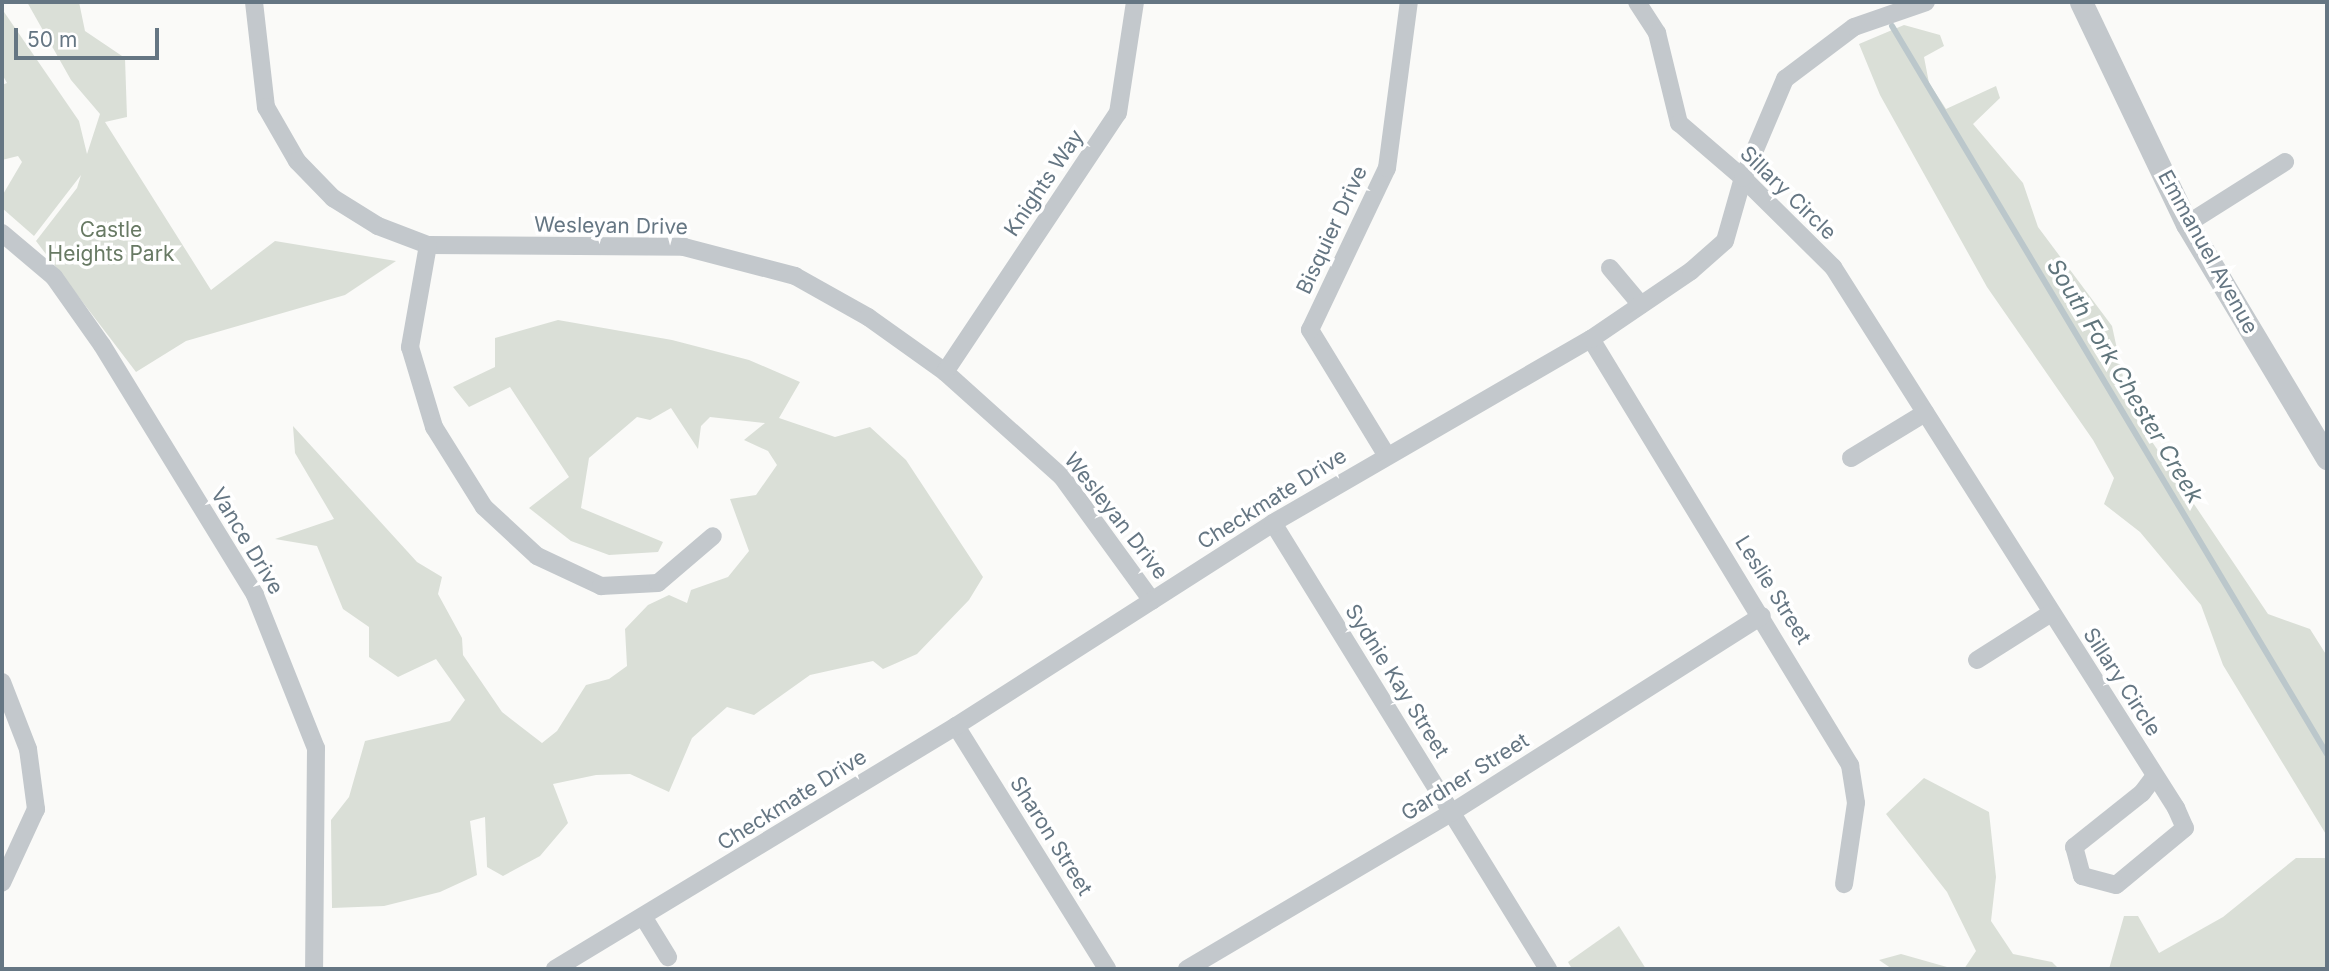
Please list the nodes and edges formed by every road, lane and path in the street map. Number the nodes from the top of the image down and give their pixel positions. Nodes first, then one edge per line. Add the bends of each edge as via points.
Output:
1 (254, 2) edge
2 (1135, 2) edge
3 (1409, 2) edge
4 (1637, 2) edge
5 (1926, 2) edge
6 (2081, 2) edge
7 (2285, 162) dead end
8 (1743, 178) junction
9 (2187, 224) junction
10 (2, 233) edge
11 (428, 245) junction
12 (1610, 268) dead end
13 (1641, 305) junction
14 (1591, 339) junction
15 (945, 372) junction
16 (1925, 414) junction
17 (2320, 428) edge
18 (1387, 456) junction
19 (2327, 457) edge
20 (1852, 458) dead end
21 (1273, 523) junction
22 (713, 536) dead end
23 (1152, 601) junction
24 (2051, 613) junction
25 (1762, 616) junction
26 (1978, 660) dead end
27 (2, 682) edge
28 (956, 726) junction
29 (2155, 776) junction
30 (1451, 813) junction
31 (2, 883) edge
32 (1844, 884) dead end
33 (644, 918) junction
34 (668, 957) dead end
35 (314, 969) edge
36 (555, 969) edge
37 (1108, 969) edge
38 (1187, 969) edge
39 (1548, 969) edge

1 - 11 street, Wesleyan Drive via 266,107 297,161 333,198 378,226
2 - 15 street, Knights Way via 1118,113
3 - 18 street, Bisquier Drive via 1387,168 1310,330
4 - 8 street, Sillary Circle via 1657,33 1679,122
5 - 8 street, Checkmate Drive via 1854,27 1785,79
6 - 9 street, Emmanuel Avenue
7 - 9 street
8 - 13 street, Checkmate Drive via 1725,241
8 - 16 street, Sillary Circle via 1833,267
9 - 17 street, Emmanuel Avenue
10 - 35 street, Vance Drive via 54,277 102,345 255,595 316,748
11 - 15 street, Wesleyan Drive via 684,247 795,276 868,317
11 - 22 street via 410,347 434,427 484,507 537,556 601,586 658,583
12 - 13 street
13 - 14 street, Checkmate Drive
14 - 18 street, Checkmate Drive
14 - 25 street, Leslie Street
15 - 23 street, Wesleyan Drive via 1062,477
16 - 20 street
16 - 24 street, Sillary Circle
17 - 19 street, Emmanuel Avenue
18 - 21 street, Checkmate Drive
21 - 23 street, Checkmate Drive
21 - 30 street, Sydnie Kay Street
23 - 28 street, Checkmate Drive
24 - 26 street
24 - 29 street, Sillary Circle
25 - 30 street, Gardner Street
25 - 32 street, Leslie Street via 1850,765 1856,803
27 - 31 street via 28,749 36,809
28 - 33 street, Checkmate Drive
28 - 37 street, Sharon Street
29 - 29 street, Sillary Circle via 2185,828 2116,886 2082,876 2074,847 2143,793
30 - 38 street, Gardner Street
30 - 39 street, Sydnie Kay Street
33 - 34 street
33 - 36 street, Checkmate Drive

